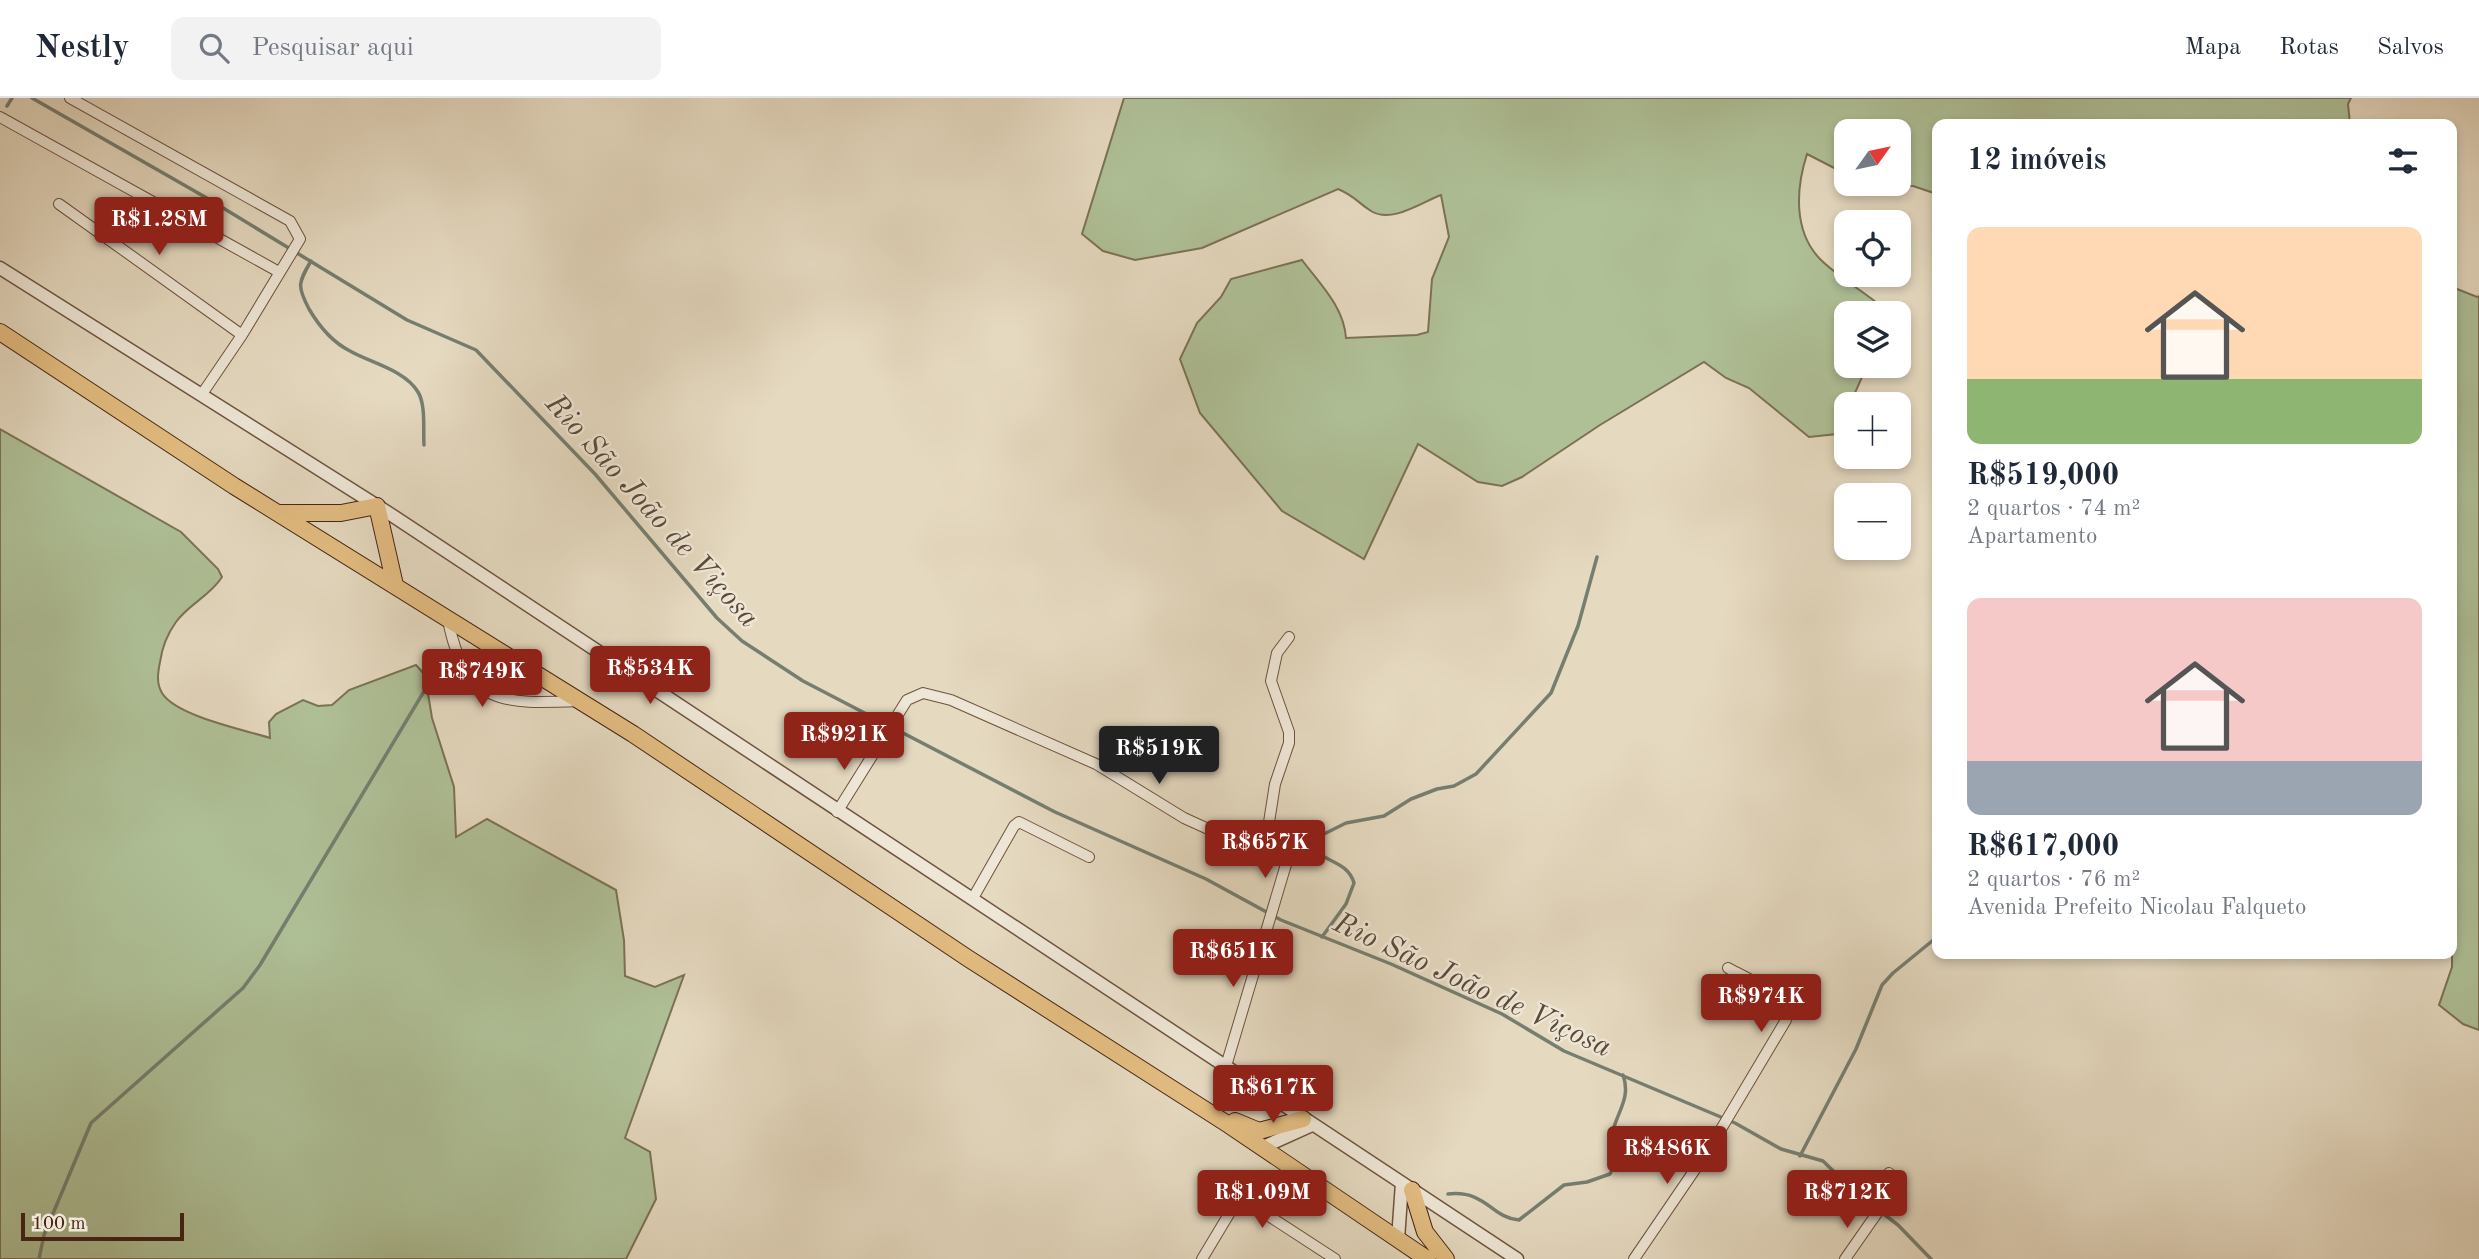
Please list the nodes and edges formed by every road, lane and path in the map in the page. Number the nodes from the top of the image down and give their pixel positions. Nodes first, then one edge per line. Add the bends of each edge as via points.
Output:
1 (70, 98) edge
2 (0, 117) edge
3 (59, 204) dead end
4 (0, 268) edge
5 (279, 272) junction
6 (0, 332) edge
7 (242, 335) junction
8 (202, 394) junction
9 (377, 506) junction
10 (281, 513) junction
11 (395, 585) junction
12 (448, 620) junction
13 (1289, 637) dead end
14 (583, 701) junction
15 (837, 812) junction
16 (1089, 858) dead end
17 (1287, 861) dead end
18 (973, 898) junction
19 (1728, 968) dead end
20 (1226, 1066) junction
21 (1186, 1098) junction
22 (1307, 1122) junction
23 (1261, 1148) junction
24 (1889, 1173) dead end
25 (1407, 1186) junction
26 (1398, 1239) junction
27 (1315, 1247) junction
28 (1202, 1259) edge
29 (1315, 1259) edge
30 (1335, 1259) edge
31 (1427, 1259) edge
32 (1446, 1259) edge
33 (1517, 1259) edge
34 (1634, 1259) edge
35 (1845, 1259) edge

1 - 5 street via 290,221 300,239
2 - 5 street
3 - 7 street
4 - 8 street
5 - 7 street
6 - 10 highway
7 - 8 street
8 - 9 street
9 - 10 highway via 341,513
9 - 11 highway
9 - 15 street
10 - 11 highway
11 - 12 highway
12 - 14 highway
12 - 14 street via 468,673 489,695 531,703
13 - 15 street via 1277,653 1271,681 1289,743 1275,784 1268,835 1255,848 1184,817 1096,764 936,695 916,694 907,700
14 - 21 highway
15 - 18 street
16 - 18 street via 1019,822
17 - 20 street
18 - 20 street
19 - 34 street via 1778,996 1786,1020 1674,1204
20 - 22 street
21 - 22 highway via 1259,1131
21 - 23 highway
22 - 23 street
22 - 25 street
23 - 26 highway
24 - 35 street via 1882,1206
25 - 26 street
25 - 32 highway via 1425,1232
25 - 33 street
26 - 31 highway
27 - 28 street via 1245,1204 1232,1209
27 - 29 street
27 - 30 street

